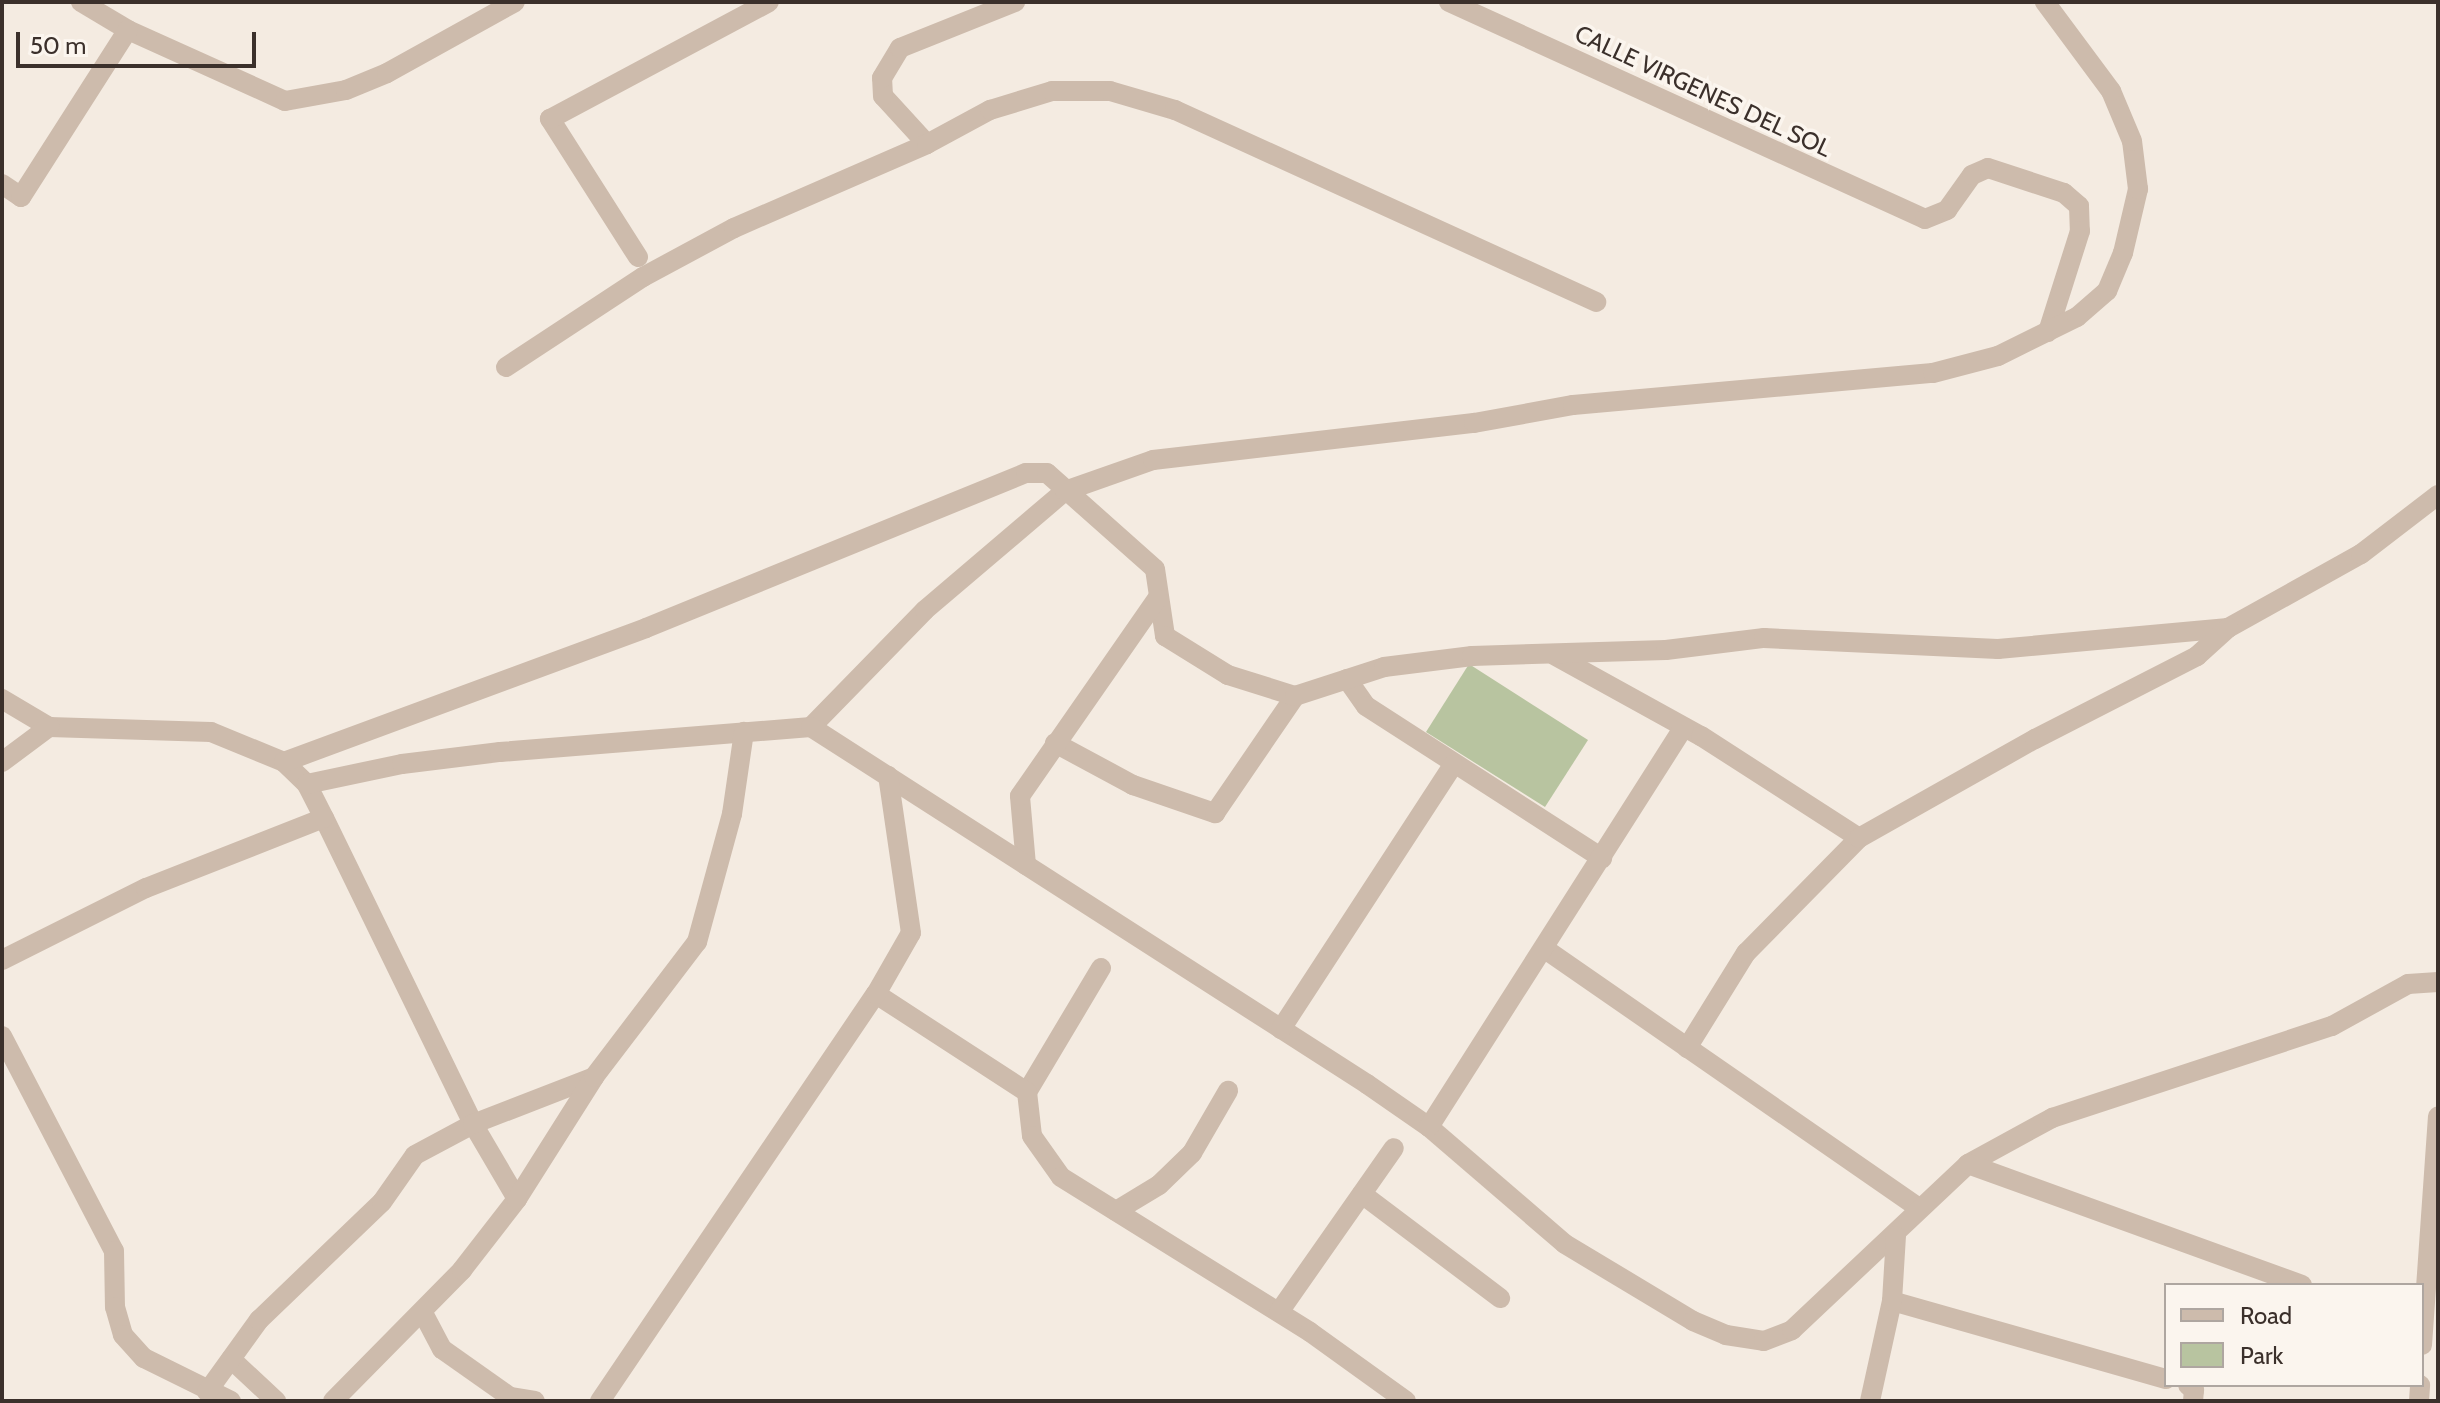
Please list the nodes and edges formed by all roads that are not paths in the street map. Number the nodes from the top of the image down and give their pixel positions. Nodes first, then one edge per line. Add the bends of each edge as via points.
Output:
1 (81, 2) edge
2 (515, 2) edge
3 (769, 2) edge
4 (1015, 2) edge
5 (1449, 2) edge
6 (2045, 2) edge
7 (128, 30) junction
8 (927, 144) junction
9 (2, 184) edge
10 (638, 257) dead end
11 (1596, 302) dead end
12 (2048, 332) junction
13 (506, 367) dead end
14 (1065, 491) junction
15 (2438, 495) edge
16 (1157, 599) junction
17 (2228, 628) junction
18 (1554, 655) junction
19 (1347, 679) junction
20 (1295, 696) junction
21 (2, 699) edge
22 (49, 727) junction
23 (811, 727) junction
24 (1684, 727) junction
25 (744, 732) junction
26 (1055, 743) junction
27 (2, 762) edge
28 (284, 762) junction
29 (1453, 765) junction
30 (888, 776) junction
31 (307, 784) junction
32 (324, 818) junction
33 (1859, 838) junction
34 (1602, 858) junction
35 (1026, 865) junction
36 (1545, 949) junction
37 (2, 960) edge
38 (1101, 968) dead end
39 (2438, 982) edge
40 (876, 994) junction
41 (1281, 1029) junction
42 (2, 1036) edge
43 (1687, 1048) junction
44 (594, 1077) junction
45 (1228, 1091) dead end
46 (1027, 1092) junction
47 (2438, 1117) edge
48 (473, 1124) junction
49 (1429, 1127) junction
50 (1394, 1148) dead end
51 (1968, 1164) junction
52 (1362, 1194) junction
53 (517, 1199) junction
54 (1918, 1207) junction
55 (1116, 1211) junction
56 (1896, 1236) junction
57 (2296, 1283) edge
58 (1500, 1298) dead end
59 (1892, 1301) junction
60 (2432, 1305) edge
61 (1279, 1312) junction
62 (423, 1313) junction
63 (2424, 1324) edge
64 (231, 1359) junction
65 (2164, 1378) edge
66 (207, 1392) junction
67 (231, 1401) edge
68 (276, 1401) edge
69 (333, 1401) edge
70 (535, 1401) edge
71 (600, 1401) edge
72 (1406, 1401) edge
73 (1870, 1401) edge

1 - 7 street
2 - 7 street via 387,73 346,90 285,101
3 - 10 street via 550,119
4 - 8 street via 900,48 882,78 883,96
5 - 12 street, CALLE VIRGENES DEL SOL via 1925,219 1937,217 1972,175 1988,168 2064,193 2079,206 2080,231
6 - 12 street via 2111,91 2132,141 2138,189 2123,253 2107,291 2077,317
7 - 9 street via 21,197
8 - 11 street via 990,110 1052,91 1110,91 1175,110
8 - 13 street via 734,228 643,277
12 - 14 street via 1998,356 1933,373 1573,405 1474,423 1153,460
14 - 16 street via 1155,569
14 - 23 street via 925,610
14 - 28 street via 1047,473 1026,473 646,628
15 - 17 street via 2361,554
16 - 20 street via 1165,636 1228,675
16 - 26 street
17 - 18 street via 1998,649 1764,638
17 - 33 street via 2197,656
18 - 19 street via 1472,656 1384,667
18 - 24 street
19 - 20 street
19 - 29 street via 1366,706
20 - 26 street via 1215,813 1133,785
21 - 22 street
22 - 27 street
22 - 28 street via 211,732
23 - 25 street
23 - 30 street
24 - 33 street
24 - 34 street
25 - 31 street via 402,764
25 - 44 street via 732,814 697,942
26 - 35 street via 1020,796
28 - 31 street
29 - 34 street
29 - 41 street
30 - 35 street
30 - 40 street via 911,933
31 - 32 street
32 - 37 street via 146,888
32 - 48 street
33 - 43 street via 1746,953
34 - 36 street
35 - 41 street
36 - 43 street
36 - 49 street
38 - 46 street
39 - 51 street via 2408,984 2332,1026 2052,1118
40 - 46 street
40 - 71 street
41 - 49 street
42 - 66 street via 114,1251 115,1307 123,1335 144,1358
43 - 54 street
44 - 48 street
44 - 53 street
45 - 55 street via 1192,1153 1159,1185
46 - 55 street via 1032,1136 1061,1177
47 - 60 street
48 - 53 street
48 - 64 street via 415,1155 382,1202 259,1320
49 - 56 street via 1565,1244 1693,1321 1726,1335 1764,1341 1792,1330
50 - 52 street
51 - 54 street
51 - 57 street
52 - 58 street
52 - 61 street
53 - 62 street
54 - 56 street
55 - 61 street
56 - 59 street
59 - 65 street
59 - 73 street
60 - 63 street
61 - 72 street
62 - 69 street
62 - 70 street via 442,1349 510,1397
64 - 66 street
64 - 68 street
66 - 67 street

